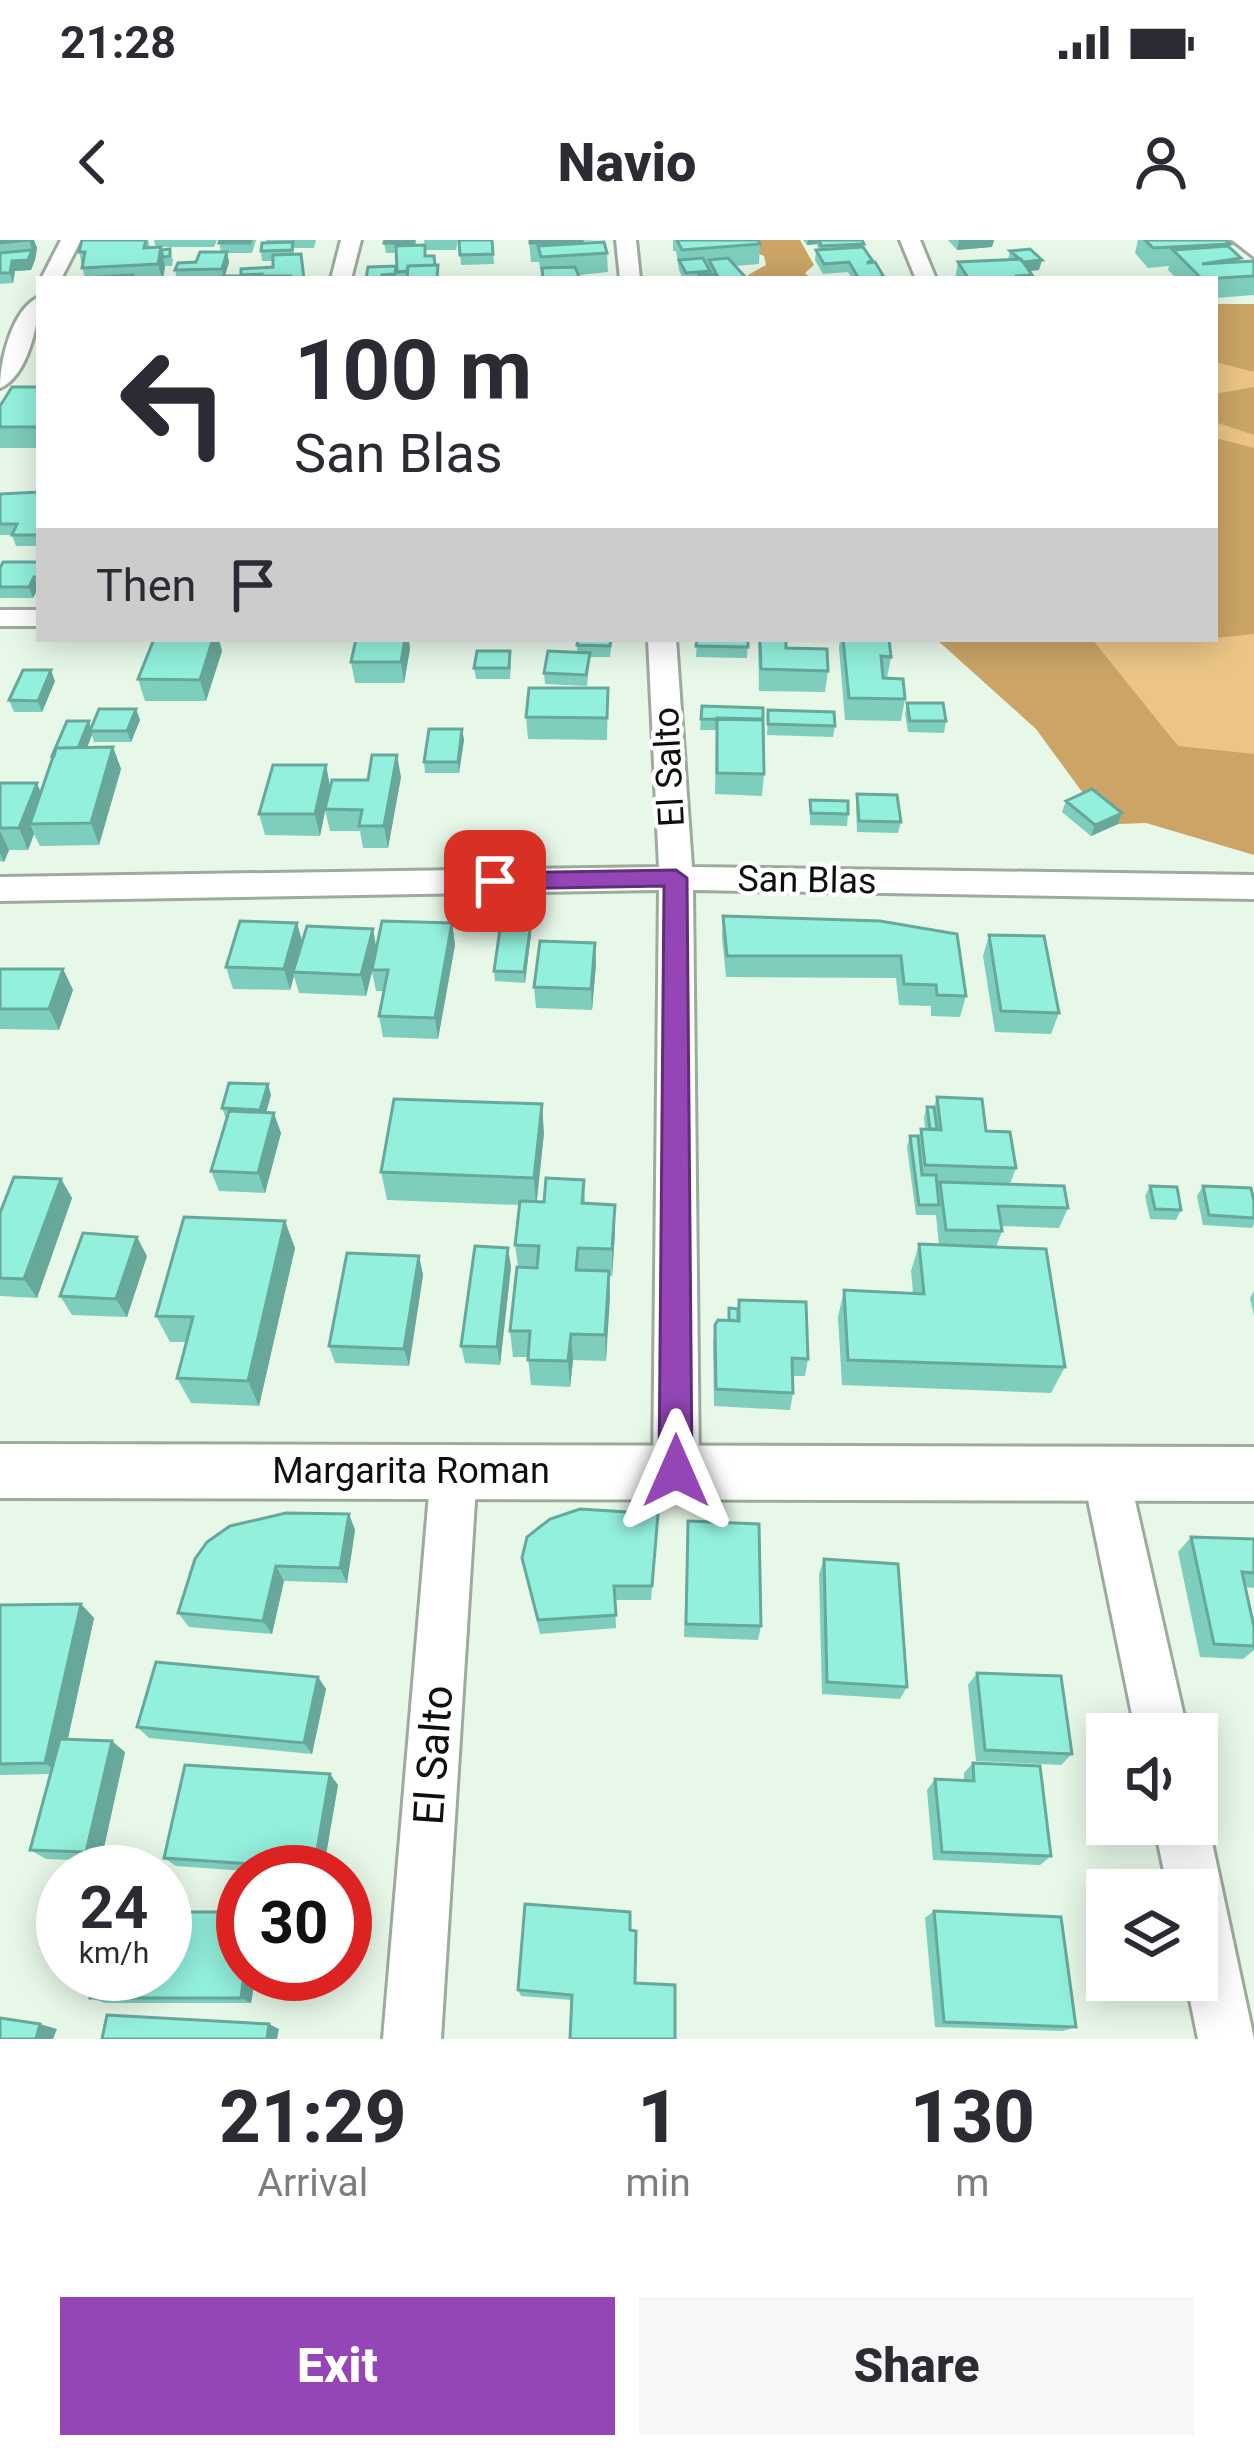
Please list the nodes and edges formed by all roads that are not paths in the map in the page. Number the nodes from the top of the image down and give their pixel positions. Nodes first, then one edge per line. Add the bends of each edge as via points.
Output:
1 (71, 240) edge
2 (351, 240) edge
3 (626, 240) edge
4 (910, 240) edge
5 (1242, 240) edge
6 (1254, 251) edge
7 (53, 276) edge
8 (342, 276) edge
9 (630, 276) edge
10 (925, 276) edge
11 (36, 310) edge
12 (0, 381) edge
13 (36, 618) edge
14 (0, 619) edge
15 (662, 642) edge
16 (676, 878) junction
17 (1254, 886) edge
18 (0, 889) edge
19 (454, 1470) junction
20 (1106, 1470) junction
21 (0, 1471) edge
22 (676, 1471) junction
23 (1254, 1474) edge
24 (1158, 1713) edge
25 (1218, 1997) edge
26 (412, 2039) edge
27 (1227, 2039) edge

1 - 7 street
2 - 8 street
3 - 9 street
4 - 10 street
5 - 6 street
11 - 12 street
13 - 14 street
15 - 16 street, El Salto
16 - 17 street, San Blas
16 - 18 street, San Blas
16 - 22 street, El Salto
19 - 21 street, Margarita Roman
19 - 22 street, Margarita Roman
19 - 26 street, El Salto
20 - 22 street, Margarita Roman
20 - 23 street, Margarita Roman
20 - 24 street
25 - 27 street

